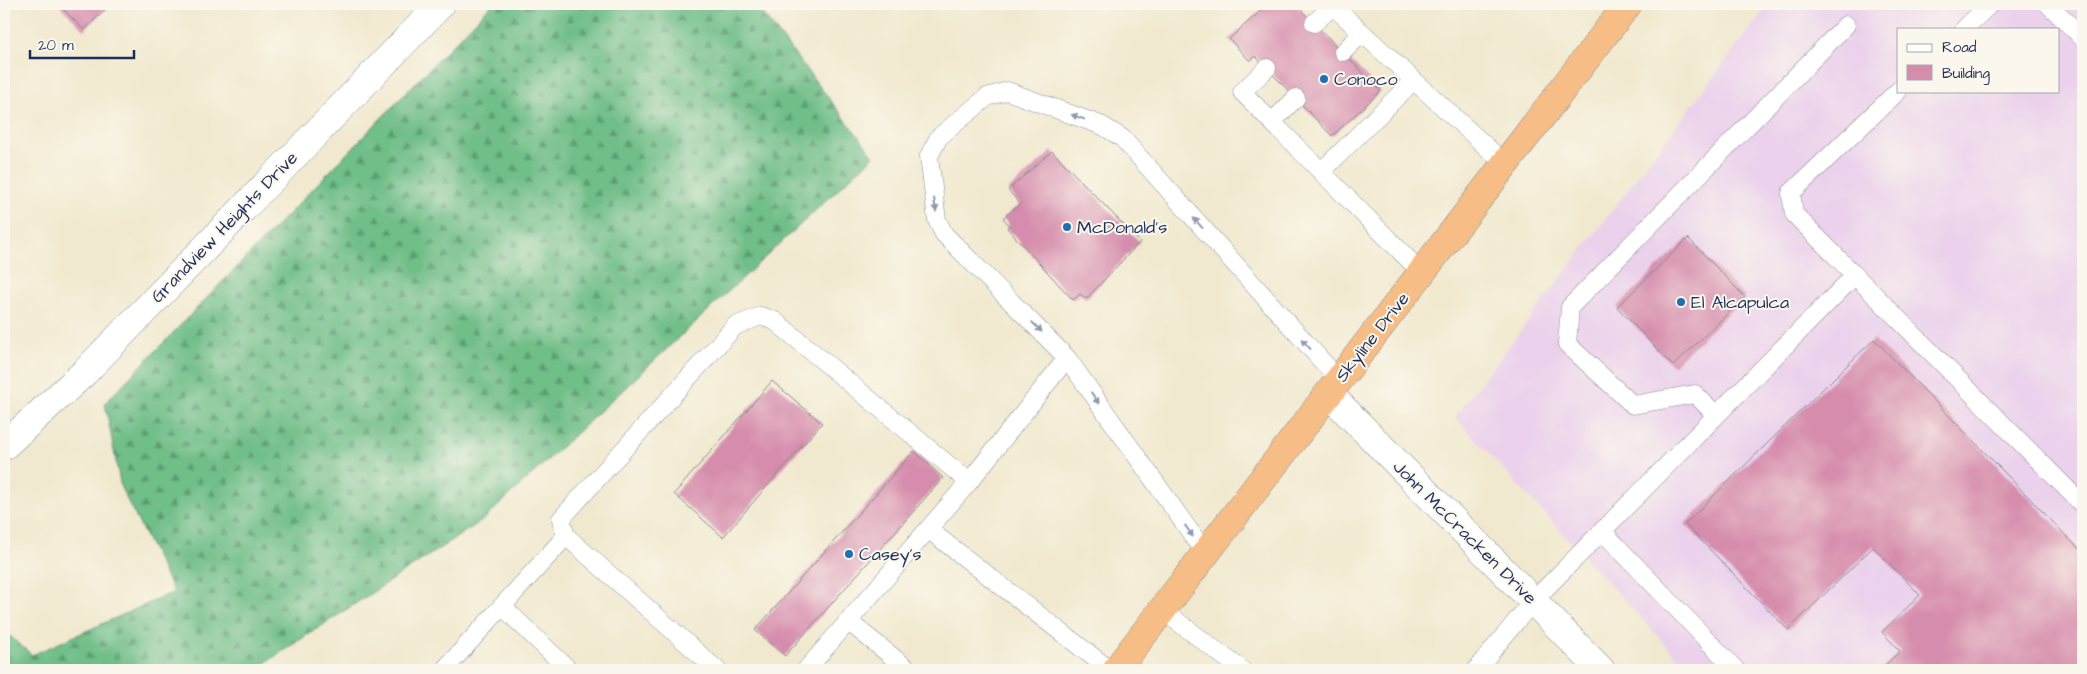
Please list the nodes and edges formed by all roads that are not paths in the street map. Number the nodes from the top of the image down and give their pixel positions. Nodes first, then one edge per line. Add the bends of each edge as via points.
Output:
1 (441, 4) edge
2 (1628, 4) edge
3 (1990, 4) edge
4 (2048, 4) edge
5 (1314, 23) dead end
6 (1846, 25) dead end
7 (1965, 28) edge
8 (1362, 33) junction
9 (2083, 38) edge
10 (1343, 52) dead end
11 (1267, 68) dead end
12 (1413, 81) junction
13 (1897, 92) edge
14 (1296, 98) dead end
15 (1272, 122) junction
16 (1505, 164) junction
17 (1321, 172) junction
18 (1422, 273) junction
19 (1855, 275) junction
20 (1067, 358) junction
21 (1334, 387) junction
22 (1716, 416) junction
23 (4, 446) edge
24 (969, 482) junction
25 (2083, 505) edge
26 (929, 530) junction
27 (1602, 531) junction
28 (566, 536) junction
29 (1206, 554) junction
30 (1533, 601) junction
31 (502, 606) junction
32 (1162, 610) junction
33 (849, 622) junction
34 (444, 670) edge
35 (569, 670) edge
36 (717, 670) edge
37 (806, 670) edge
38 (909, 670) edge
39 (1110, 670) edge
40 (1116, 670) edge
41 (1242, 670) edge
42 (1476, 670) edge
43 (1601, 670) edge
44 (1736, 670) edge

1 - 23 street, Grandview Heights Drive via 85,372
2 - 16 highway, Skyline Drive
3 - 7 lane
4 - 9 lane
5 - 8 lane via 1333,6
6 - 22 lane via 1570,307 1567,344 1633,405 1695,394
8 - 10 lane
8 - 12 lane
11 - 15 lane via 1242,92
12 - 16 lane
12 - 17 lane
13 - 19 lane via 1791,193 1794,214
14 - 15 lane
15 - 17 lane
16 - 18 highway, Skyline Drive
17 - 18 lane
18 - 21 highway, Skyline Drive
19 - 22 lane
19 - 25 lane
21 -> 20 lane via 1122,138 1103,126 1007,91 987,97 939,138 928,156 937,220 944,234
20 - 24 lane
20 -> 29 lane
21 - 29 highway, Skyline Drive
21 - 30 street, John McCracken Drive
22 - 27 lane
24 - 26 lane
24 - 28 lane via 775,321 760,316 736,326 561,519
26 - 33 lane
26 - 39 lane
27 - 30 lane
27 - 44 lane
28 - 31 lane
28 - 36 lane
29 - 32 highway, Skyline Drive
30 - 42 lane
30 - 43 street, John McCracken Drive
31 - 34 lane
31 - 35 lane
32 - 40 highway, Skyline Drive
32 - 41 lane
33 - 37 lane
33 - 38 lane

